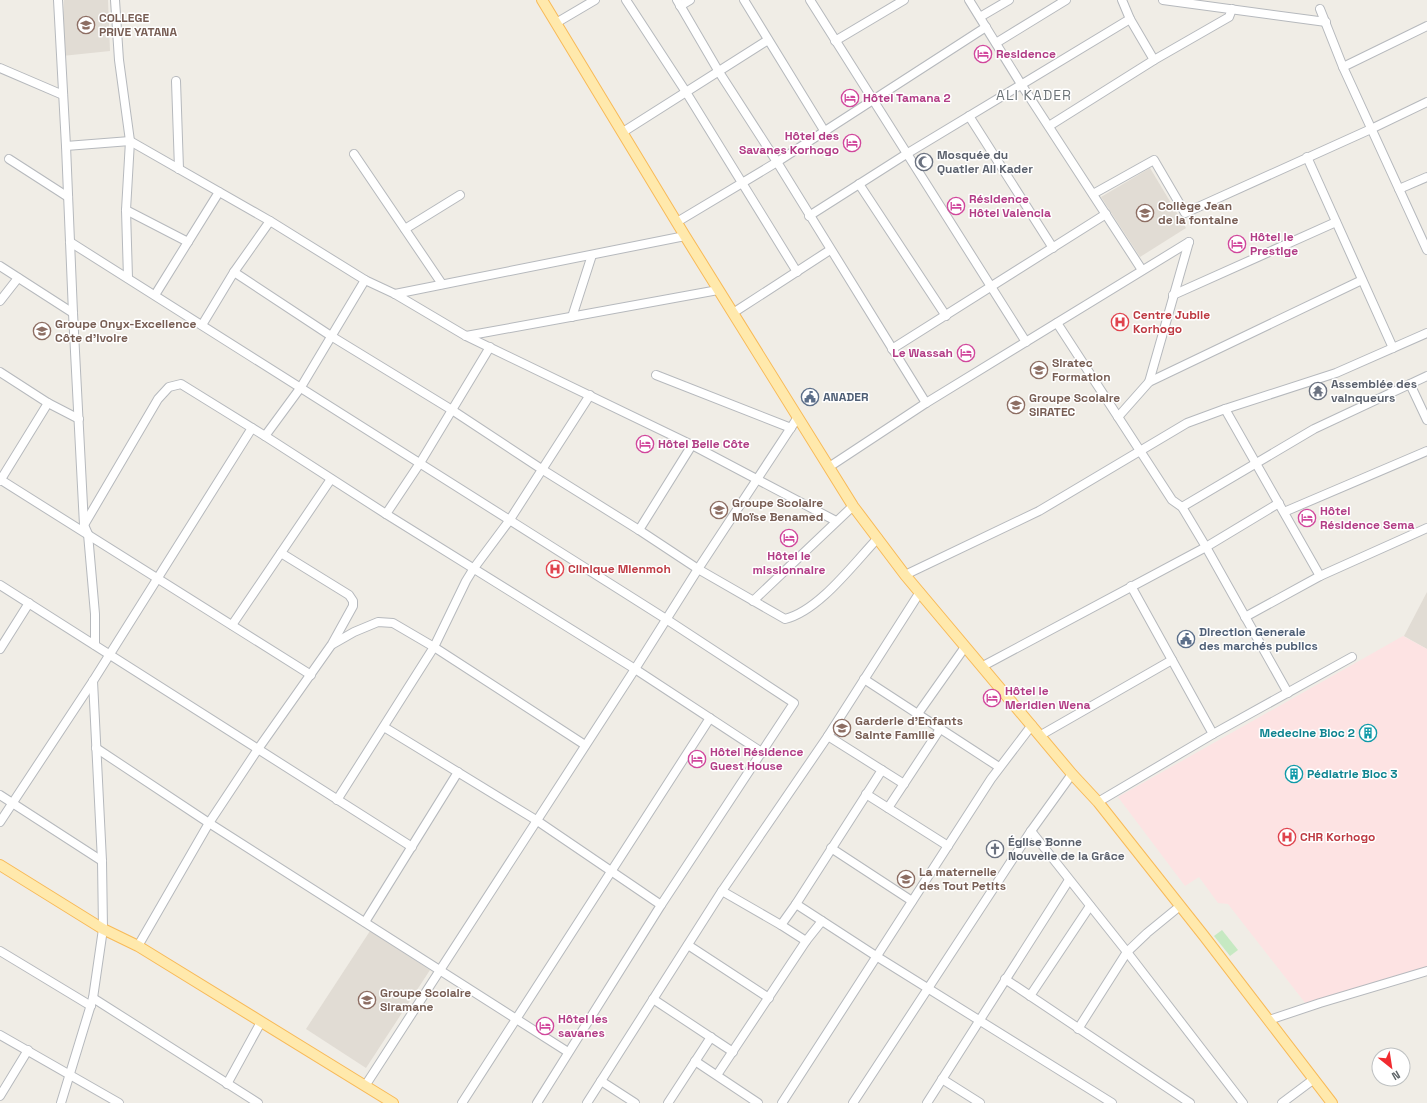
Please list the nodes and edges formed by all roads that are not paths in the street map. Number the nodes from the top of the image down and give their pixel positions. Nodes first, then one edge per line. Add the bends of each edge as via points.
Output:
1 (58, 0) edge
2 (115, 0) edge
3 (542, 0) edge
4 (595, 0) edge
5 (626, 0) edge
6 (690, 0) edge
7 (744, 0) edge
8 (810, 0) edge
9 (969, 0) edge
10 (1008, 0) edge
11 (1066, 0) edge
12 (1122, 0) edge
13 (1163, 0) edge
14 (900, 1) edge
15 (678, 3) edge
16 (1232, 9) junction
17 (1320, 9) dead end
18 (980, 17) junction
19 (1130, 19) junction
20 (1326, 22) junction
21 (556, 23) junction
22 (1427, 26) edge
23 (986, 27) junction
24 (768, 40) junction
25 (835, 41) junction
26 (996, 43) junction
27 (1154, 60) junction
28 (1343, 67) junction
29 (0, 68) edge
30 (719, 72) junction
31 (176, 81) dead end
32 (1021, 84) junction
33 (686, 92) junction
34 (63, 95) junction
35 (874, 100) junction
36 (1427, 102) edge
37 (969, 116) junction
38 (1049, 126) junction
39 (1371, 129) junction
40 (623, 132) junction
41 (825, 132) junction
42 (130, 141) junction
43 (66, 146) junction
44 (908, 153) junction
45 (354, 154) dead end
46 (1307, 157) junction
47 (9, 159) dead end
48 (777, 162) junction
49 (179, 169) junction
50 (1427, 177) edge
51 (742, 183) junction
52 (859, 184) junction
53 (1399, 189) junction
54 (219, 192) junction
55 (1093, 194) junction
56 (460, 195) dead end
57 (68, 197) junction
58 (126, 210) junction
59 (1106, 214) junction
60 (809, 216) junction
61 (270, 221) junction
62 (677, 222) junction
63 (1336, 222) junction
64 (405, 229) junction
65 (685, 236) junction
66 (70, 242) junction
67 (188, 242) junction
68 (1053, 248) junction
69 (830, 250) junction
70 (1427, 250) edge
71 (592, 255) junction
72 (0, 266) edge
73 (1142, 270) junction
74 (234, 272) junction
75 (797, 272) junction
76 (18, 278) junction
77 (128, 278) junction
78 (365, 280) junction
79 (1362, 280) junction
80 (442, 284) junction
81 (992, 287) junction
82 (718, 290) junction
83 (395, 294) junction
84 (155, 295) junction
85 (1173, 295) junction
86 (0, 301) edge
87 (73, 313) junction
88 (733, 313) junction
89 (946, 316) junction
90 (572, 317) junction
91 (1057, 323) junction
92 (202, 325) junction
93 (1427, 333) edge
94 (331, 336) junction
95 (466, 336) junction
96 (1026, 342) junction
97 (490, 347) junction
98 (1393, 348) junction
99 (892, 350) junction
100 (0, 372) edge
101 (656, 375) dead end
102 (1427, 376) edge
103 (1149, 382) junction
104 (1410, 384) junction
105 (301, 387) junction
106 (590, 395) junction
107 (48, 403) junction
108 (926, 403) junction
109 (1225, 409) junction
110 (452, 410) junction
111 (1118, 416) junction
112 (798, 417) junction
113 (79, 419) junction
114 (1427, 420) edge
115 (252, 428) junction
116 (791, 428) junction
117 (265, 436) junction
118 (692, 445) junction
119 (1140, 451) junction
120 (1427, 451) edge
121 (1256, 462) junction
122 (420, 464) junction
123 (829, 467) junction
124 (543, 470) junction
125 (331, 479) junction
126 (758, 479) junction
127 (0, 480) edge
128 (1279, 502) junction
129 (853, 506) junction
130 (1182, 506) junction
131 (1284, 512) junction
132 (386, 514) junction
133 (510, 521) junction
134 (836, 521) junction
135 (84, 525) junction
136 (1427, 528) edge
137 (639, 530) junction
138 (88, 534) junction
139 (878, 538) junction
140 (1206, 547) junction
141 (281, 553) junction
142 (474, 568) junction
143 (698, 569) junction
144 (905, 575) junction
145 (1320, 576) junction
146 (158, 577) junction
147 (0, 585) edge
148 (1131, 586) junction
149 (920, 592) junction
150 (753, 601) junction
151 (29, 603) junction
152 (1245, 616) junction
153 (666, 619) junction
154 (232, 624) junction
155 (332, 644) junction
156 (95, 645) junction
157 (434, 647) junction
158 (965, 647) junction
159 (0, 649) edge
160 (110, 654) junction
161 (1352, 657) dead end
162 (1172, 660) junction
163 (983, 666) junction
164 (634, 669) junction
165 (310, 675) junction
166 (864, 679) junction
167 (93, 681) junction
168 (1288, 693) junction
169 (917, 715) junction
170 (710, 718) junction
171 (1032, 725) junction
172 (384, 727) junction
173 (940, 729) junction
174 (1213, 734) junction
175 (1041, 735) junction
176 (828, 736) junction
177 (585, 745) junction
178 (96, 748) junction
179 (258, 749) junction
180 (763, 753) junction
181 (999, 767) junction
182 (882, 770) junction
183 (458, 772) junction
184 (1072, 774) junction
185 (904, 784) junction
186 (866, 794) junction
187 (0, 795) edge
188 (337, 800) junction
189 (12, 802) junction
190 (1098, 802) junction
191 (888, 808) junction
192 (536, 820) junction
193 (0, 822) edge
194 (209, 823) junction
195 (1031, 831) junction
196 (948, 846) junction
197 (412, 847) junction
198 (831, 848) junction
199 (102, 861) junction
200 (0, 865) edge
201 (611, 872) junction
202 (1069, 880) junction
203 (722, 891) junction
204 (912, 900) junction
205 (796, 904) junction
206 (661, 905) junction
207 (1090, 906) junction
208 (1180, 906) junction
209 (822, 921) junction
210 (365, 922) junction
211 (781, 925) junction
212 (103, 928) junction
213 (806, 941) junction
214 (688, 945) junction
215 (138, 946) junction
216 (0, 951) edge
217 (1127, 952) junction
218 (876, 956) junction
219 (440, 970) junction
220 (1427, 971) edge
221 (1005, 979) junction
222 (928, 988) junction
223 (1030, 996) junction
224 (769, 998) junction
225 (653, 1000) junction
226 (92, 1002) junction
227 (517, 1019) junction
228 (1269, 1020) junction
229 (980, 1021) junction
230 (261, 1022) junction
231 (1078, 1029) junction
232 (0, 1035) edge
233 (711, 1037) junction
234 (28, 1050) junction
235 (568, 1052) junction
236 (733, 1052) junction
237 (695, 1061) junction
238 (70, 1074) junction
239 (717, 1075) junction
240 (942, 1079) junction
241 (1314, 1079) junction
242 (601, 1082) junction
243 (227, 1084) junction
244 (365, 1086) junction
245 (0, 1096) edge
246 (62, 1103) edge
247 (118, 1103) edge
248 (258, 1103) edge
249 (393, 1103) edge
250 (462, 1103) edge
251 (537, 1103) edge
252 (587, 1103) edge
253 (635, 1103) edge
254 (668, 1103) edge
255 (758, 1103) edge
256 (782, 1103) edge
257 (853, 1103) edge
258 (926, 1103) edge
259 (980, 1103) edge
260 (1111, 1103) edge
261 (1190, 1103) edge
262 (1243, 1103) edge
263 (1282, 1103) edge
264 (1332, 1103) edge

1 - 34 street
2 - 42 street via 118,60
3 - 21 main road
4 - 21 street
5 - 33 street
6 - 15 street
7 - 24 street
8 - 25 street
9 - 18 street
10 - 18 street
11 - 26 street
12 - 19 street
13 - 16 street
14 - 25 street
15 - 30 street
16 - 20 street
16 - 27 street via 1229,17
17 - 20 street
18 - 23 street
19 - 27 street
19 - 32 street
20 - 28 street
21 - 40 main road
22 - 28 street
23 - 26 street
23 - 35 street
24 - 30 street
24 - 41 street
25 - 35 street
26 - 32 street
27 - 38 street
28 - 39 street
29 - 34 street
30 - 33 street
30 - 48 street
31 - 49 street
32 - 37 street
32 - 38 street
33 - 40 street
33 - 51 street
34 - 43 street
35 - 41 street
35 - 44 street
36 - 39 street
37 - 44 street
37 - 68 street
38 - 55 street
39 - 46 street
39 - 53 street
40 - 62 main road
41 - 48 street
42 - 43 street
42 - 49 street
42 - 58 street
43 - 57 street
44 - 52 street
44 - 81 street
45 - 64 street
46 - 55 street via 1185,213 1154,160
46 - 63 street
47 - 57 street
48 - 51 street
48 - 60 street
49 - 54 street
50 - 53 street
51 - 62 street
51 - 75 street
52 - 60 street
52 - 89 street
53 - 70 street
54 - 61 street
54 - 67 street
55 - 59 street
56 - 64 street
57 - 66 street
58 - 67 street
58 - 77 street
59 - 68 street
59 - 73 street
60 - 69 street
61 - 74 street
61 - 78 street
62 - 65 main road
63 - 79 street
63 - 85 street
64 - 80 street
65 - 71 street
65 - 82 main road
66 - 77 street
66 - 87 street
67 - 84 street
68 - 81 street
69 - 75 street
69 - 99 street
71 - 80 street
71 - 90 street
72 - 76 street
73 - 85 street via 1189,242
73 - 91 street
74 - 92 street
74 - 94 street
75 - 88 street
76 - 86 street
76 - 87 street
77 - 84 street
78 - 83 street
78 - 94 street
79 - 98 street
79 - 103 street
80 - 83 street
81 - 89 street
81 - 96 street
82 - 88 main road
82 - 90 street
83 - 95 street
84 - 92 street
85 - 103 street
87 - 113 street
88 - 112 main road
89 - 99 street
90 - 95 street
91 - 96 street
91 - 111 street
92 - 105 street
93 - 98 street
94 - 105 street
94 - 110 street
95 - 97 street
96 - 108 street
97 - 106 street
97 - 110 street
98 - 109 street via 1336,374
99 - 108 street
100 - 107 street
101 - 116 street
102 - 104 street
103 - 111 street
104 - 114 street
104 - 121 street via 1314,429
105 - 117 street
105 - 122 street
106 - 118 street
106 - 124 street
107 - 113 street
107 - 127 street
108 - 123 street
109 - 119 street via 1187,423
109 - 121 street
110 - 122 street
110 - 124 street
111 - 119 street
112 - 116 street
112 - 123 main road
113 - 135 street
115 - 117 street
115 - 135 street via 181,384 169,387 158,399
115 - 146 street
116 - 126 street
117 - 125 street
118 - 126 street
118 - 137 street
119 - 130 street via 1172,500
119 - 144 street via 1039,511
120 - 131 street
121 - 128 street
121 - 130 street
122 - 132 street
122 - 133 street
123 - 129 main road
124 - 133 street
124 - 137 street
125 - 132 street
125 - 141 street
126 - 134 street
126 - 143 street
127 - 138 street
128 - 131 street
128 - 140 street
129 - 134 street
129 - 139 main road
130 - 140 street
131 - 145 street
132 - 142 street
133 - 142 street
133 - 153 street
134 - 150 street
135 - 138 street
136 - 145 street
137 - 143 street
138 - 146 street
138 - 156 street
139 - 144 main road
139 - 150 street via 831,589 795,616 785,619
140 - 148 street
140 - 152 street
141 - 154 street
141 - 155 street via 352,598 353,606
142 - 157 street
142 - 164 street
143 - 150 street
143 - 153 street
144 - 149 main road
145 - 152 street
146 - 154 street
146 - 160 street
147 - 151 street
148 - 162 street
148 - 163 street
149 - 158 main road
149 - 166 street
151 - 156 street
151 - 159 street
152 - 168 street
153 - 164 street
153 - 180 street via 794,703
154 - 165 street
155 - 157 street via 378,622 393,623
155 - 165 street
156 - 160 street
157 - 172 street
157 - 177 street
158 - 163 main road
158 - 169 street
160 - 167 street
160 - 179 street
161 - 168 street
162 - 174 street
162 - 175 street
163 - 171 main road
164 - 170 street
164 - 177 street
165 - 179 street
166 - 169 street
166 - 176 street
167 - 178 street
167 - 189 street
168 - 174 street
169 - 173 street
170 - 180 street
170 - 201 street
171 - 175 main road
171 - 181 street
172 - 183 street
172 - 188 street
173 - 181 street
173 - 185 street
174 - 190 street
175 - 184 main road
176 - 182 street
176 - 203 street
177 - 192 street
178 - 194 street
178 - 199 street
179 - 188 street
179 - 194 street
180 - 206 street
181 - 196 street
182 - 185 street
182 - 186 street
183 - 192 street
183 - 197 street
184 - 190 main road
184 - 195 street
185 - 191 street
186 - 191 street
186 - 198 street
187 - 189 street
188 - 197 street
189 - 193 street
189 - 199 street
190 - 208 main road
191 - 196 street
192 - 201 street
192 - 219 street
194 - 210 street
194 - 215 street
195 - 202 street
195 - 222 street
196 - 204 street
197 - 210 street
198 - 204 street
198 - 205 street
199 - 212 street
200 - 212 main road
201 - 206 street
201 - 227 street
202 - 207 street
202 - 221 street
203 - 211 street
203 - 214 street
204 - 218 street
205 - 209 street
205 - 211 street
206 - 235 street
207 - 217 street
207 - 223 street
208 - 217 street
208 - 228 main road
209 - 213 street
209 - 218 street
210 - 219 street
211 - 213 street
212 - 215 main road
212 - 226 street
213 - 224 street
214 - 224 street
214 - 225 street
215 - 230 main road
216 - 226 street
217 - 231 street
217 - 262 street
218 - 222 street
218 - 256 street
219 - 227 street
219 - 244 street
220 - 228 street
221 - 223 street
221 - 229 street
222 - 229 street
222 - 257 street
223 - 231 street
224 - 236 street
225 - 233 street
225 - 242 street
226 - 238 street
226 - 243 street
227 - 235 street
227 - 250 street
228 - 241 main road
229 - 240 street
229 - 260 street
230 - 243 street
230 - 244 main road
231 - 261 street
232 - 234 street
233 - 236 street
233 - 237 street
234 - 238 street
234 - 245 street
235 - 251 street
236 - 239 street
237 - 239 street
237 - 254 street
238 - 246 street
238 - 247 street
239 - 255 street
240 - 258 street
240 - 259 street
241 - 263 street
241 - 264 main road
242 - 252 street
242 - 253 street
243 - 248 street
244 - 249 main road

